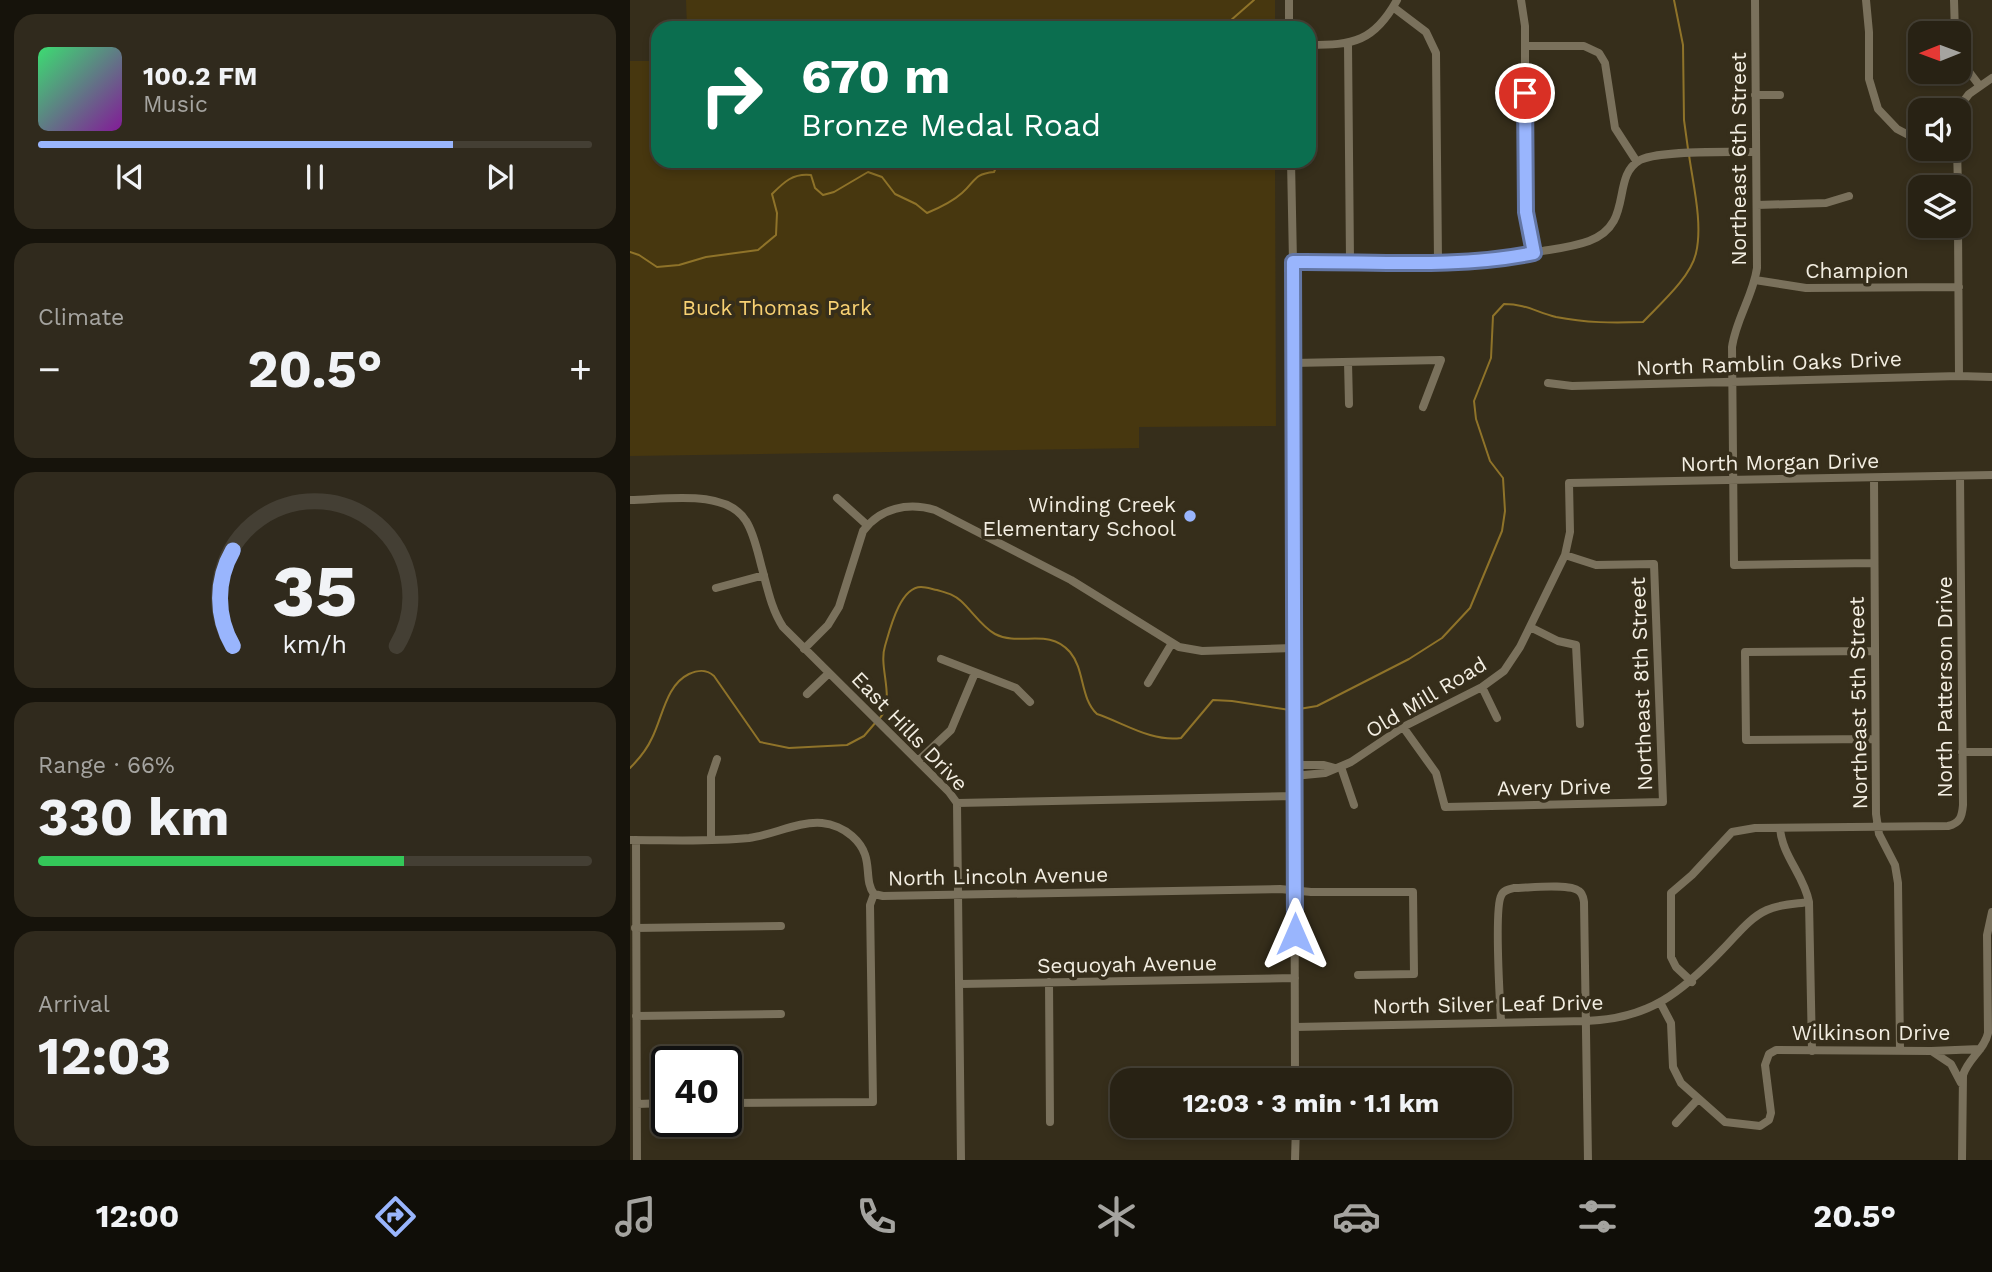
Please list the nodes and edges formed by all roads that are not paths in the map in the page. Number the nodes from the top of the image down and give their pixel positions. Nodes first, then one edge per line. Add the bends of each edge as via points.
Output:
1 (1290, 0) edge
2 (1521, 0) edge
3 (1755, 0) edge
4 (1866, 0) edge
5 (1954, 0) edge
6 (1395, 3) edge
7 (1289, 21) edge
8 (1955, 21) edge
9 (1348, 44) junction
10 (1316, 45) edge
11 (1525, 46) junction
12 (1971, 74) edge
13 (1992, 78) edge
14 (1979, 85) junction
15 (1755, 95) junction
16 (1780, 95) dead end
17 (1966, 98) edge
18 (1908, 135) edge
19 (1756, 152) junction
20 (1637, 162) junction
21 (1291, 168) edge
22 (1849, 196) dead end
23 (1757, 205) junction
24 (1958, 238) edge
25 (1534, 253) junction
26 (1350, 261) junction
27 (1438, 261) junction
28 (1293, 262) junction
29 (1755, 280) junction
30 (1959, 287) junction
31 (1348, 362) junction
32 (1293, 363) junction
33 (1959, 376) junction
34 (1992, 377) edge
35 (1548, 383) dead end
36 (1733, 383) junction
37 (1349, 404) dead end
38 (1423, 407) dead end
39 (1992, 475) edge
40 (1960, 476) junction
41 (1874, 478) junction
42 (1734, 480) junction
43 (1569, 483) joint
44 (836, 498) dead end
45 (630, 500) edge
46 (867, 525) junction
47 (1565, 555) junction
48 (1874, 563) junction
49 (764, 575) junction
50 (716, 589) dead end
51 (1530, 627) junction
52 (1172, 643) junction
53 (1293, 648) junction
54 (804, 649) junction
55 (1874, 651) junction
56 (941, 659) dead end
57 (829, 673) junction
58 (975, 673) junction
59 (1148, 683) dead end
60 (1482, 687) junction
61 (807, 694) dead end
62 (1030, 702) dead end
63 (1497, 718) dead end
64 (1580, 724) dead end
65 (1403, 727) junction
66 (1875, 739) junction
67 (1992, 751) edge
68 (1962, 752) junction
69 (717, 759) dead end
70 (918, 761) junction
71 (1294, 765) junction
72 (1338, 768) junction
73 (1294, 776) junction
74 (1294, 796) junction
75 (1663, 802) joint
76 (957, 803) junction
77 (1354, 805) dead end
78 (1878, 827) junction
79 (1780, 828) junction
80 (711, 839) junction
81 (633, 840) edge
82 (1295, 890) junction
83 (959, 893) junction
84 (874, 894) junction
85 (1809, 902) junction
86 (1992, 912) edge
87 (781, 926) dead end
88 (635, 928) junction
89 (1358, 975) dead end
90 (1295, 978) junction
91 (1049, 982) junction
92 (1692, 982) junction
93 (960, 984) junction
94 (1661, 1004) junction
95 (781, 1014) dead end
96 (636, 1016) junction
97 (1586, 1021) junction
98 (1501, 1022) junction
99 (1295, 1027) junction
100 (633, 1044) edge
101 (1980, 1049) junction
102 (1900, 1050) junction
103 (1812, 1051) junction
104 (1931, 1051) junction
105 (1296, 1068) edge
106 (1961, 1086) junction
107 (1698, 1099) junction
108 (742, 1103) edge
109 (637, 1104) junction
110 (651, 1104) edge
111 (1050, 1122) dead end
112 (1676, 1123) dead end
113 (1296, 1138) edge
114 (637, 1160) edge
115 (961, 1160) edge
116 (1296, 1160) edge
117 (1588, 1160) edge
118 (1962, 1160) edge

1 - 7 street
2 - 11 street
3 - 15 street, Northeast 6th Street
4 - 18 street via 1869,79 1878,109
5 - 8 street
6 - 9 street via 1376,29
6 - 27 street via 1426,32 1436,53
9 - 10 street
9 - 26 street
11 - 20 street via 1584,46 1599,53 1605,63 1615,128
11 - 25 street via 1526,204
12 - 14 street
13 - 14 street
14 - 17 street
15 - 16 street
15 - 19 street, Northeast 6th Street
19 - 20 street via 1694,153
19 - 23 street, Northeast 6th Street
20 - 25 street via 1624,181 1618,214 1604,233 1576,245
21 - 28 street
22 - 23 street via 1826,203
23 - 29 street, Northeast 6th Street
24 - 30 street
25 - 27 street
26 - 27 street
26 - 28 street
28 - 32 street
29 - 30 street, Champion via 1806,288
29 - 36 street, Northeast 6th Street via 1734,337
30 - 33 street
31 - 32 street
31 - 37 street
31 - 38 street via 1441,360
32 - 53 street
33 - 34 street, North Ramblin Oaks Drive
33 - 36 street, North Ramblin Oaks Drive
35 - 36 street, North Ramblin Oaks Drive
36 - 42 street, Northeast 6th Street
39 - 40 street, North Morgan Drive
40 - 41 street, North Morgan Drive
40 - 68 street, North Patterson Drive
41 - 42 street, North Morgan Drive
41 - 48 street, Northeast 5th Street
42 - 43 street, North Morgan Drive
42 - 48 street, Northeast 6th Street via 1734,565
43 - 47 street, Old Mill Road via 1570,532
44 - 46 street
45 - 49 street, East Hills Drive via 713,499 731,506 751,530
46 - 52 street via 904,506 935,510 1071,580
46 - 54 street via 856,546 839,607
47 - 51 street, Old Mill Road
47 - 75 street, Northeast 8th Street via 1596,565 1654,564
48 - 55 street, Northeast 5th Street
49 - 50 street
49 - 54 street, East Hills Drive via 779,621
51 - 60 street, Old Mill Road via 1504,671
51 - 64 street via 1576,645
52 - 53 street via 1202,651
52 - 59 street
53 - 71 street
54 - 57 street, East Hills Drive
55 - 66 street, Northeast 5th Street
55 - 66 street via 1745,652 1746,740
56 - 58 street
57 - 61 street
57 - 70 street, East Hills Drive
58 - 62 street via 1016,688
58 - 70 street via 951,730
60 - 63 street
60 - 65 street, Old Mill Road
65 - 72 street, Old Mill Road
65 - 75 street, Avery Drive via 1436,773 1445,807
66 - 78 street, Northeast 5th Street
67 - 68 street
68 - 78 street, North Patterson Drive via 1963,805 1958,822 1940,827
69 - 80 street via 711,777
70 - 76 street, East Hills Drive
71 - 72 street
71 - 73 street
72 - 73 street, Old Mill Road
72 - 77 street
73 - 74 street
74 - 76 street
74 - 82 street
76 - 83 street, East Hills Drive
78 - 79 street, North Patterson Drive
78 - 102 street, Northeast 5th Street via 1898,883
79 - 85 street via 1782,847
79 - 92 street, North Patterson Drive via 1732,832 1671,893 1671,957
80 - 81 street, North Lincoln Avenue
80 - 84 street, North Lincoln Avenue via 760,836 815,823 833,825 848,832 862,848
81 - 88 street
82 - 83 street, North Lincoln Avenue
82 - 89 street, North Lincoln Avenue via 1413,892 1414,974
82 - 90 street
83 - 84 street, North Lincoln Avenue
83 - 93 street, East Hills Drive
84 - 108 street via 870,905 873,1102
85 - 92 street, North Silver Leaf Drive via 1759,914
85 - 103 street
86 - 101 street via 1987,935 1988,1033
87 - 88 street
88 - 96 street
90 - 91 street, Sequoyah Avenue
90 - 99 street
91 - 93 street, Sequoyah Avenue
91 - 111 street
92 - 94 street, North Silver Leaf Drive
93 - 115 street, East Hills Drive
94 - 97 street, North Silver Leaf Drive via 1623,1017
94 - 107 street, Wilkinson Drive via 1671,1023 1674,1071
95 - 96 street
96 - 100 street
97 - 98 street, North Silver Leaf Drive
97 - 98 street via 1584,902 1580,892 1565,887 1514,888 1501,896
97 - 117 street
98 - 99 street, North Silver Leaf Drive
99 - 105 street
100 - 109 street
101 - 104 street, Wilkinson Drive
101 - 106 street via 1965,1068
102 - 103 street, Wilkinson Drive
102 - 104 street, Wilkinson Drive
103 - 107 street, Wilkinson Drive via 1776,1050 1767,1057 1771,1113 1765,1125 1725,1122
104 - 106 street via 1951,1064
106 - 118 street
107 - 112 street
109 - 110 street
109 - 114 street
113 - 116 street

